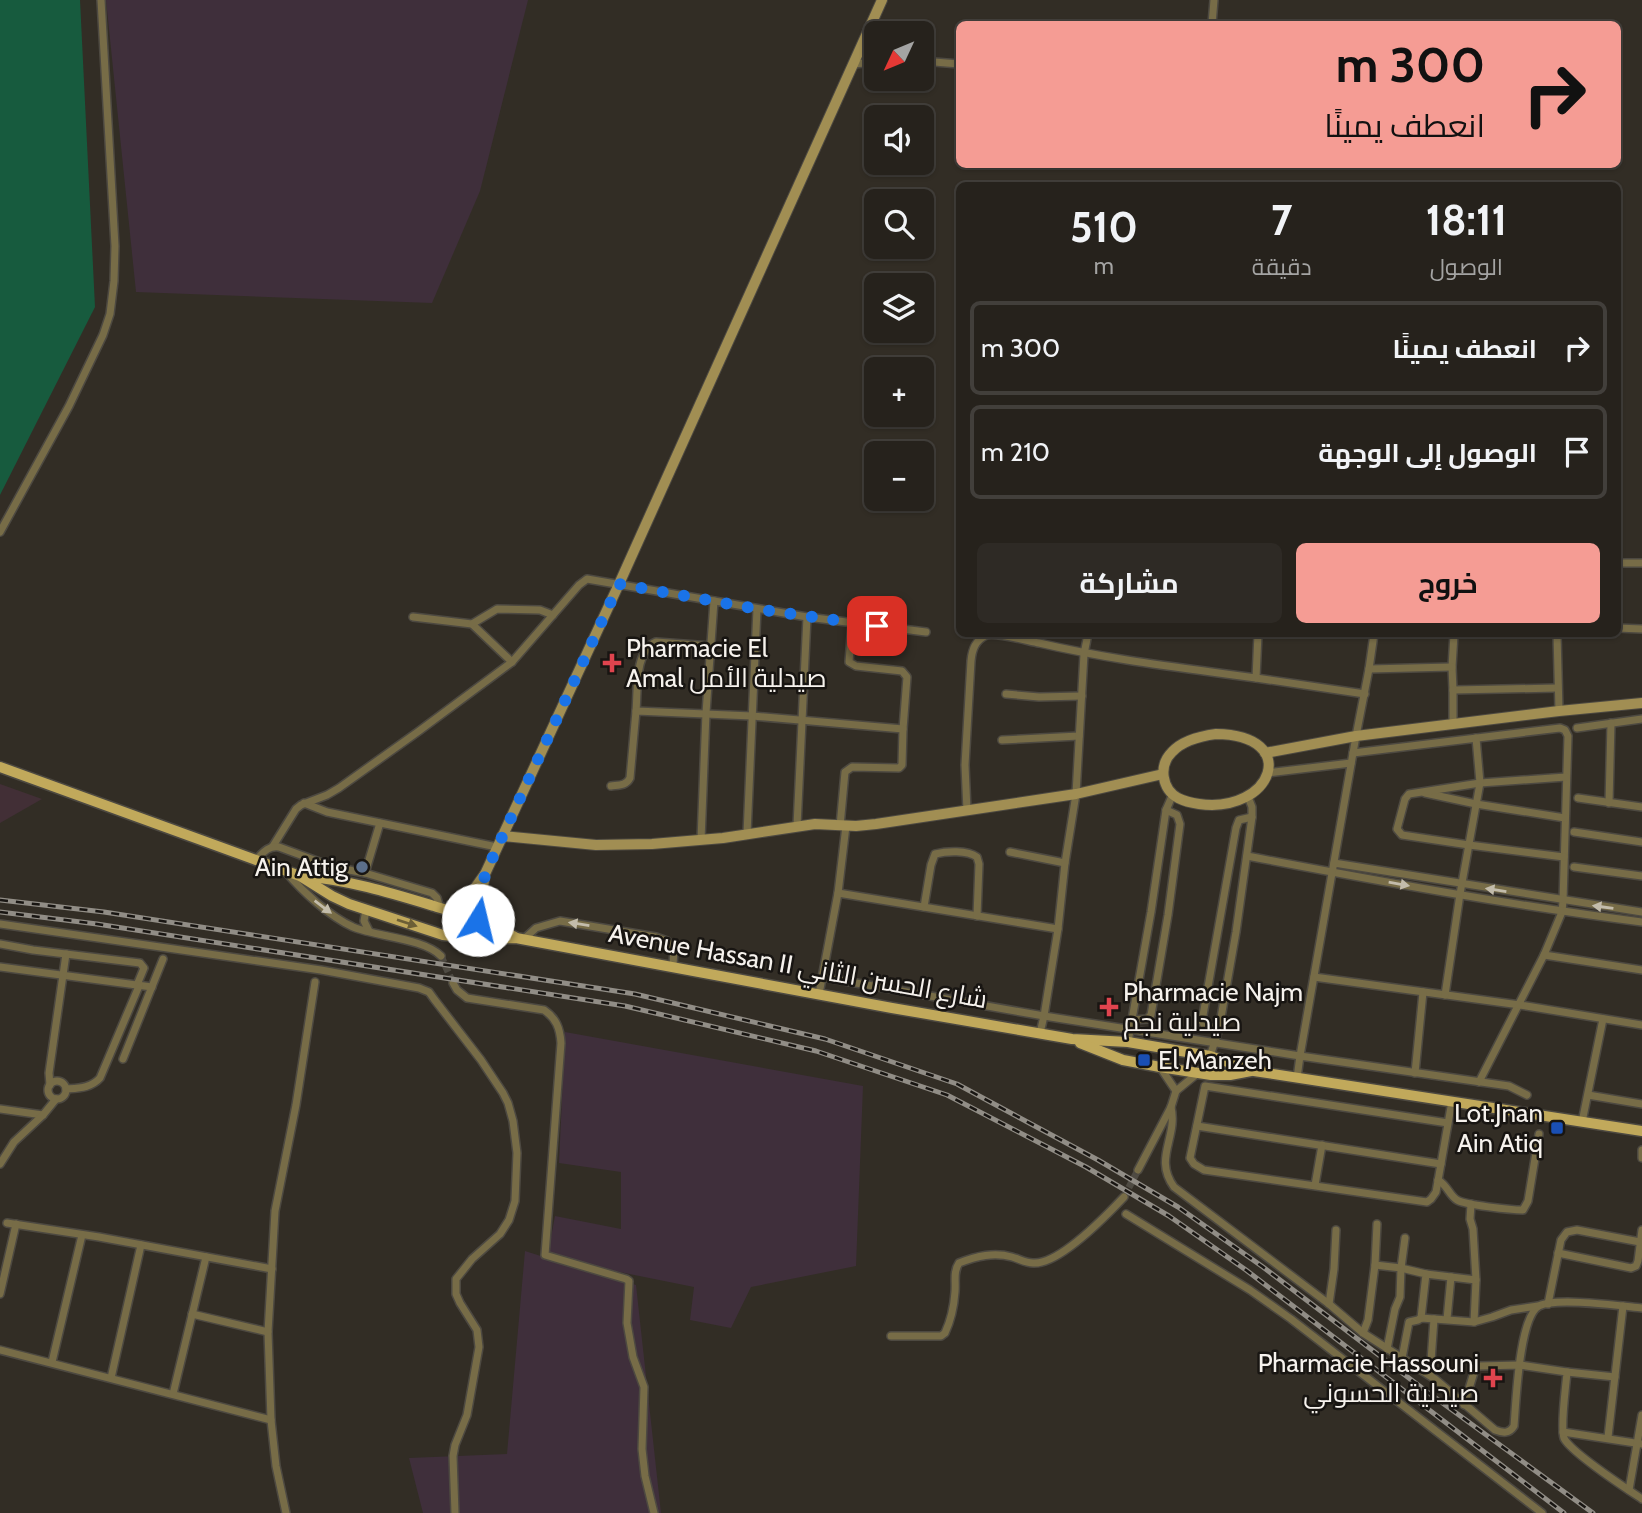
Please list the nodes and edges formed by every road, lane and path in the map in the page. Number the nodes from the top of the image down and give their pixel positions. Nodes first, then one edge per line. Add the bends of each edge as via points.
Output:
1 (101, 0) edge
2 (882, 0) edge
3 (1214, 0) edge
4 (1212, 21) edge
5 (934, 62) edge
6 (864, 63) edge
7 (853, 64) junction
8 (956, 64) edge
9 (0, 532) edge
10 (1621, 563) edge
11 (1642, 563) edge
12 (619, 584) junction
13 (714, 601) junction
14 (757, 609) junction
15 (553, 615) junction
16 (413, 617) dead end
17 (807, 617) junction
18 (472, 624) junction
19 (852, 624) junction
20 (1621, 628) edge
21 (1642, 629) edge
22 (926, 632) dead end
23 (983, 637) edge
24 (1005, 637) edge
25 (1040, 637) edge
26 (1087, 637) edge
27 (1258, 637) edge
28 (1374, 637) edge
29 (1454, 637) edge
30 (1557, 637) edge
31 (1039, 643) junction
32 (711, 646) junction
33 (1084, 654) junction
34 (512, 662) junction
35 (1452, 667) junction
36 (1369, 669) junction
37 (1256, 678) junction
38 (1557, 688) junction
39 (1453, 690) junction
40 (1006, 694) dead end
41 (1365, 694) junction
42 (1082, 696) junction
43 (1642, 704) edge
44 (1559, 710) junction
45 (636, 711) junction
46 (706, 713) junction
47 (752, 716) junction
48 (1642, 719) edge
49 (801, 720) junction
50 (1453, 723) junction
51 (1611, 723) junction
52 (1577, 728) dead end
53 (903, 729) junction
54 (1079, 736) junction
55 (1356, 736) junction
56 (1476, 738) junction
57 (1002, 740) dead end
58 (1265, 753) junction
59 (1353, 753) junction
60 (1351, 763) junction
61 (0, 767) edge
62 (1268, 773) junction
63 (1163, 774) junction
64 (1566, 776) junction
65 (1480, 783) junction
66 (611, 786) dead end
67 (1419, 792) junction
68 (1076, 794) junction
69 (1173, 794) junction
70 (1248, 797) junction
71 (1578, 798) dead end
72 (304, 803) junction
73 (1609, 803) junction
74 (1476, 804) junction
75 (1642, 807) edge
76 (1166, 810) junction
77 (967, 811) junction
78 (1252, 817) junction
79 (1565, 818) junction
80 (380, 823) junction
81 (797, 826) junction
82 (843, 826) junction
83 (1574, 832) dead end
84 (747, 834) junction
85 (502, 836) junction
86 (701, 840) junction
87 (1642, 842) edge
88 (1469, 845) junction
89 (273, 846) junction
90 (497, 847) junction
91 (1010, 852) dead end
92 (1247, 856) junction
93 (1564, 857) junction
94 (255, 861) junction
95 (1065, 863) junction
96 (1334, 863) junction
97 (1574, 867) dead end
98 (285, 871) junction
99 (365, 873) junction
100 (1332, 873) junction
101 (485, 874) junction
102 (300, 876) junction
103 (1642, 876) edge
104 (1462, 884) junction
105 (363, 885) junction
106 (838, 893) junction
107 (1460, 894) junction
108 (1563, 901) junction
109 (354, 906) junction
110 (924, 907) junction
111 (440, 908) junction
112 (366, 910) junction
113 (1151, 912) junction
114 (1562, 912) junction
115 (1642, 912) edge
116 (459, 914) junction
117 (1168, 915) junction
118 (977, 916) junction
119 (478, 920) junction
120 (1642, 922) edge
121 (0, 924) edge
122 (1058, 929) junction
123 (1219, 929) junction
124 (369, 931) junction
125 (1236, 932) junction
126 (453, 937) junction
127 (520, 938) junction
128 (0, 944) edge
129 (66, 954) junction
130 (1545, 955) junction
131 (441, 956) tunnel mouth
132 (163, 959) dead end
133 (673, 966) junction
134 (0, 967) edge
135 (1642, 970) edge
136 (63, 975) junction
137 (822, 976) junction
138 (1314, 977) junction
139 (315, 982) dead end
140 (453, 983) tunnel mouth
141 (138, 986) junction
142 (152, 987) junction
143 (1423, 992) junction
144 (819, 994) junction
145 (1445, 995) junction
146 (1520, 1005) junction
147 (1044, 1016) junction
148 (1603, 1019) junction
149 (1132, 1020) junction
150 (1642, 1025) edge
151 (1130, 1029) junction
152 (1219, 1029) junction
153 (1040, 1033) junction
154 (1072, 1039) junction
155 (1128, 1042) junction
156 (1215, 1043) junction
157 (1210, 1056) junction
158 (1300, 1056) junction
159 (123, 1059) dead end
160 (1124, 1060) junction
161 (1160, 1067) junction
162 (1254, 1071) junction
163 (1198, 1073) junction
164 (1415, 1073) junction
165 (1297, 1078) junction
166 (1479, 1082) junction
167 (50, 1085) junction
168 (66, 1089) junction
169 (1176, 1091) junction
170 (1527, 1095) dead end
171 (1588, 1095) junction
172 (56, 1099) junction
173 (1452, 1101) junction
174 (1642, 1104) edge
175 (1171, 1107) junction
176 (0, 1109) edge
177 (43, 1115) junction
178 (1582, 1122) junction
179 (1448, 1123) junction
180 (1197, 1126) junction
181 (1642, 1131) edge
182 (1539, 1134) dead end
183 (1322, 1145) junction
184 (1642, 1150) edge
185 (1642, 1158) edge
186 (0, 1164) edge
187 (1441, 1164) junction
188 (1138, 1170) tunnel mouth
189 (1438, 1180) junction
190 (1315, 1185) junction
191 (1124, 1197) tunnel mouth
192 (1471, 1203) junction
193 (1126, 1214) dead end
194 (7, 1223) dead end
195 (16, 1224) junction
196 (1377, 1224) dead end
197 (1336, 1230) dead end
198 (1642, 1230) edge
199 (82, 1235) junction
200 (1405, 1238) dead end
201 (1640, 1242) edge
202 (141, 1245) junction
203 (1558, 1253) junction
204 (206, 1257) junction
205 (1375, 1265) junction
206 (1401, 1268) junction
207 (272, 1269) junction
208 (1426, 1274) junction
209 (1451, 1277) junction
210 (1476, 1280) junction
211 (0, 1294) edge
212 (1329, 1304) junction
213 (1548, 1304) junction
214 (1539, 1306) junction
215 (1623, 1306) junction
216 (1642, 1308) edge
217 (192, 1314) junction
218 (1421, 1318) junction
219 (1434, 1319) junction
220 (1447, 1319) junction
221 (1474, 1322) junction
222 (268, 1332) junction
223 (1363, 1333) junction
224 (891, 1336) dead end
225 (1387, 1349) junction
226 (0, 1350) edge
227 (1402, 1358) junction
228 (52, 1362) junction
229 (1520, 1365) junction
230 (1567, 1372) junction
231 (1430, 1375) junction
232 (1615, 1377) junction
233 (111, 1378) junction
234 (173, 1394) junction
235 (1464, 1405) junction
236 (1642, 1415) edge
237 (271, 1420) junction
238 (1563, 1432) junction
239 (1608, 1437) junction
240 (1640, 1443) edge
241 (1629, 1490) junction
242 (1642, 1499) edge
243 (286, 1513) edge
244 (455, 1513) edge
245 (654, 1513) edge
246 (1542, 1513) edge

1 - 9 street via 115,246 110,314 69,406
2 - 7 street
3 - 4 street
5 - 8 street
6 - 7 street
7 - 12 street
10 - 11 street
12 - 13 street
12 - 15 street via 587,579
12 - 85 street
13 - 14 street
13 - 32 street
14 - 17 street
14 - 47 street
15 - 18 street via 540,610 497,609
15 - 34 street
16 - 18 street
17 - 19 street
17 - 49 street
18 - 34 street
19 - 22 street
19 - 53 street via 849,662 902,671 907,677
20 - 21 street
23 - 77 street via 972,649
24 - 31 street
25 - 31 street
26 - 33 street
27 - 37 street
28 - 36 street
29 - 35 street
30 - 38 street
31 - 33 street
32 - 45 street via 651,644 640,660
32 - 46 street
33 - 37 street
33 - 42 street
34 - 72 street via 339,788
35 - 36 street
35 - 39 street
36 - 41 street
37 - 41 street
38 - 39 street
38 - 44 street
39 - 50 street
40 - 42 street
41 - 55 street
42 - 54 street
43 - 44 street
44 - 50 street
45 - 46 street
45 - 66 street via 630,778 623,785
46 - 47 street
46 - 86 street
47 - 49 street
47 - 84 street
48 - 51 street
49 - 53 street
49 - 81 street
50 - 55 street
51 - 52 street
51 - 73 street
53 - 82 street via 899,768 852,767 845,772
54 - 57 street
54 - 68 street
55 - 58 street
55 - 59 street
56 - 59 street
56 - 64 street via 1565,730
56 - 65 street
58 - 62 street
58 - 63 street via 1253,741 1236,735 1207,736 1179,746 1165,763
59 - 60 street
60 - 62 street
60 - 96 street
61 - 94 main road, Avenue Hassan II شارع الحسن الثاني
62 - 70 street
63 - 68 street
63 - 69 street
64 - 65 street
64 - 79 street
65 - 67 street
65 - 74 street
67 - 74 street
67 - 88 street via 1409,793 1405,799 1397,829 1402,835
68 - 77 street
68 - 95 street
69 - 70 street via 1208,805
69 - 76 street
70 - 78 street
71 - 73 street
72 - 80 street
72 - 89 street
73 - 75 street
74 - 79 street
74 - 88 street
76 - 113 street
76 - 117 street via 1177,815 1180,824
77 - 82 street
78 - 92 street
78 - 123 street via 1237,823
79 - 93 street
80 - 90 street
80 - 99 street
81 - 82 street
81 - 84 street
82 - 106 street
83 - 87 street
84 - 86 street
85 - 86 street via 596,845
85 - 90 street
88 - 93 street
88 - 104 street
89 - 94 street
89 - 99 street
90 - 101 street
91 - 95 street
92 - 100 street
92 - 125 street
93 - 108 street
94 - 98 main road, Avenue Hassan II شارع الحسن الثاني
95 - 122 street
96 - 100 street
96 - 104 street
97 - 103 street
98 - 102 main road, Avenue Hassan II شارع الحسن الثاني
98 -> 124 street via 341,920
99 - 111 street via 432,893
100 -> 107 street
100 - 138 street
101 - 116 street
101 - 119 street
102 - 105 main road, Avenue Hassan II شارع الحسن الثاني
102 - 109 main road, Avenue Hassan II شارع الحسن الثاني
104 - 107 street
108 -> 104 street
105 - 109 main road via 353,892
105 - 111 main road, Avenue Hassan II شارع الحسن الثاني
106 - 110 street
106 - 137 street
107 - 114 street
107 - 145 street
108 - 114 street
115 -> 108 street
109 - 112 main road, Avenue Hassan II شارع الحسن الثاني
110 - 118 street
110 - 118 street via 935,855 970,852 979,864
111 - 116 main road, Avenue Hassan II شارع الحسن الثاني
112 - 124 street via 364,921
112 -> 126 main road, Avenue Hassan II شارع الحسن الثاني
113 - 117 street
113 - 149 street
114 - 120 street
114 - 130 street
116 - 119 main road, Avenue Hassan II شارع الحسن الثاني
116 - 126 main road via 464,927
117 - 149 street via 1151,1015
118 - 122 street
119 - 127 main road, Avenue Hassan II شارع الحسن الثاني
121 - 244 street via 321,970 429,992 508,1102 517,1153 515,1201 509,1220 456,1279 456,1294 474,1323 479,1347 467,1415 453,1456
122 - 147 street
123 - 125 street
123 - 152 street via 1202,1021 1205,1027
124 - 131 street via 430,947
125 - 152 street
126 - 127 main road, Avenue Hassan II شارع الحسن الثاني
127 - 133 main road, Avenue Hassan II شارع الحسن الثاني
133 -> 127 street via 674,948 656,937 560,921
128 - 129 street
129 - 136 street
129 - 141 street via 140,963 144,968
130 - 135 street
130 - 146 street
132 - 142 street
133 - 144 main road, Avenue Hassan II شارع الحسن الثاني
134 - 136 street
136 - 141 street
136 - 167 street
137 - 144 street
137 - 147 street
138 - 143 street
138 - 158 street
139 - 207 street via 277,1195
140 - 245 street via 467,998 544,1010 557,1025 561,1043 545,1255 629,1281 627,1323 644,1387 642,1449
141 - 142 street
141 - 168 street via 100,1078 87,1087
142 - 159 street
143 - 145 street
143 - 164 street
144 - 153 main road, Avenue Hassan II شارع الحسن الثاني
145 - 146 street
146 - 148 street
146 - 166 street
147 - 151 street
147 - 153 street
148 - 150 street
148 - 171 street
149 - 151 street
151 - 155 street
151 - 156 street
152 - 156 street
153 - 154 main road, Avenue Hassan II شارع الحسن الثاني
154 - 155 main road, Avenue Hassan II شارع الحسن الثاني
154 - 160 main road, Avenue Hassan II شارع الحسن الثاني
155 - 157 main road, Avenue Hassan II شارع الحسن الثاني
155 - 160 main road
156 - 157 street
156 - 158 street
157 - 162 main road, Avenue Hassan II شارع الحسن الثاني
157 - 163 main road via 1208,1066
158 - 164 street
158 - 165 street
160 - 161 main road, Avenue Hassan II شارع الحسن الثاني
161 - 163 main road, Avenue Hassan II شارع الحسن الثاني
161 - 169 street
162 - 163 main road, Avenue Hassan II شارع الحسن الثاني
162 - 165 main road, Avenue Hassan II شارع الحسن الثاني
163 - 169 street
164 - 166 street
165 - 173 main road, Avenue Hassan II شارع الحسن الثاني
166 - 170 street via 1508,1086
167 - 168 street via 58,1081
167 - 172 street via 49,1094
168 - 172 street
169 - 175 street
171 - 174 street
171 - 178 street
172 - 177 street
173 - 178 main road, Avenue Hassan II شارع الحسن الثاني
173 - 179 street
175 - 188 street
175 - 212 street via 1164,1167 1174,1187
176 - 177 street
177 - 186 street via 14,1142
178 - 181 main road, Avenue Hassan II شارع الحسن الثاني
179 - 180 street via 1205,1086
179 - 187 street
180 - 183 street
180 - 190 street via 1190,1158 1201,1169
182 - 192 street via 1525,1208
183 - 187 street
183 - 190 street
184 - 185 street
187 - 189 street
189 - 190 street via 1434,1196 1427,1202
189 - 192 street via 1457,1200
191 - 224 street via 1098,1224 1050,1260 1030,1263 986,1255 959,1263 945,1333
192 - 210 street
193 - 246 street via 1251,1290
194 - 195 street
195 - 199 street
195 - 211 street
196 - 205 street
197 - 212 street
198 - 201 street
199 - 202 street
199 - 228 street
200 - 206 street
201 - 203 street via 1573,1230 1563,1236
201 - 203 street via 1637,1264 1631,1268
202 - 204 street
202 - 233 street
203 - 213 street
204 - 207 street
204 - 217 street
205 - 206 street
205 - 223 street
206 - 208 street
206 - 225 street via 1400,1297
207 - 222 street
208 - 209 street
208 - 218 street
209 - 210 street
209 - 220 street
210 - 221 street
212 - 223 street
213 - 214 street
213 - 215 street
214 - 221 street
214 - 229 street via 1529,1318
215 - 216 street
215 - 232 street
217 - 222 street
217 - 234 street
218 - 219 street
218 - 227 street via 1409,1322
219 - 220 street
219 - 231 street
220 - 221 street
222 - 237 street
223 - 225 street
225 - 227 street
226 - 228 street
227 - 231 street
228 - 233 street
229 - 230 street
229 - 235 street via 1476,1368
229 - 235 street via 1511,1430 1495,1430
230 - 232 street
230 - 238 street
231 - 235 street
232 - 239 street
233 - 234 street
234 - 237 street
236 - 240 street
237 - 243 street
238 - 239 street
238 - 241 street via 1571,1447
239 - 240 street
240 - 241 street
241 - 242 street

